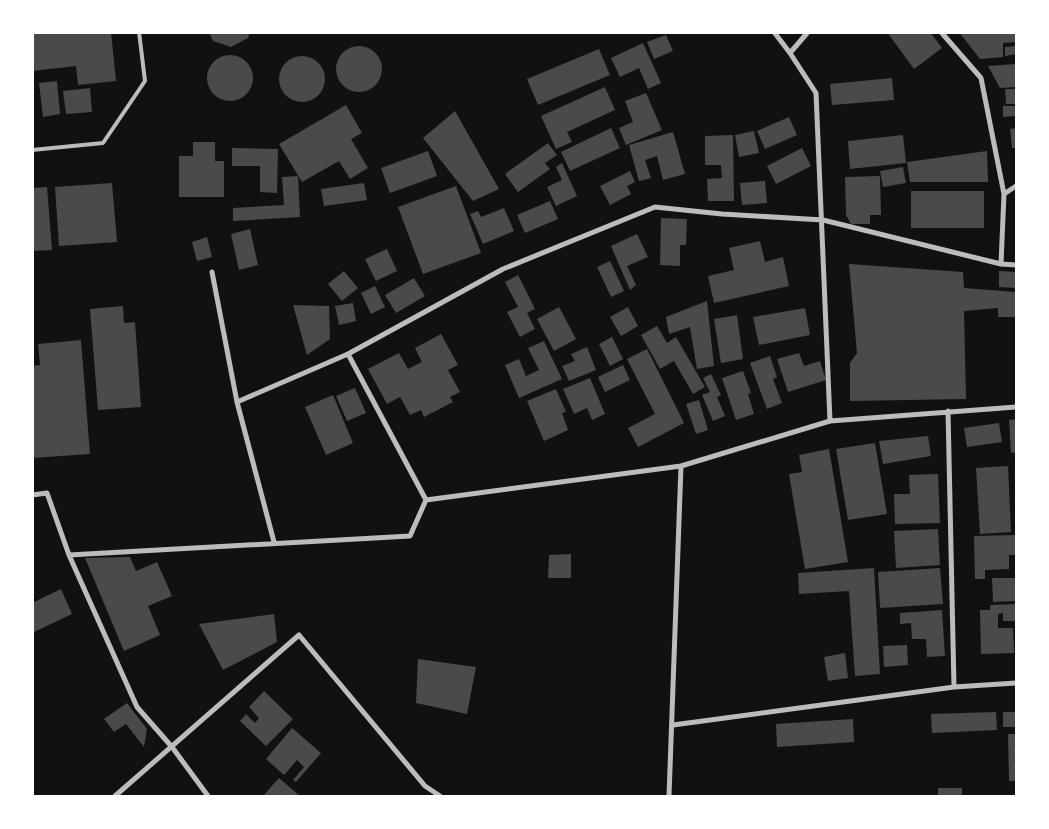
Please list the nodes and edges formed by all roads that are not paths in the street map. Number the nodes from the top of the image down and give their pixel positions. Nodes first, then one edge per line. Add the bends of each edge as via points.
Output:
1 (139, 32) edge
2 (774, 32) edge
3 (808, 32) edge
4 (942, 32) edge
5 (790, 52) junction
6 (32, 150) edge
7 (1016, 186) edge
8 (1004, 194) junction
9 (823, 220) junction
10 (1001, 264) junction
11 (1016, 264) edge
12 (212, 272) dead end
13 (348, 354) junction
14 (237, 402) junction
15 (1016, 407) edge
16 (948, 411) junction
17 (830, 421) junction
18 (681, 466) junction
19 (32, 495) edge
20 (426, 500) junction
21 (274, 542) junction
22 (69, 555) junction
23 (1016, 683) edge
24 (954, 687) junction
25 (672, 725) junction
26 (172, 748) junction
27 (115, 796) edge
28 (208, 796) edge
29 (440, 796) edge
30 (669, 796) edge

1 - 6 lane via 145,81 103,143
2 - 5 street
3 - 5 street
4 - 8 street via 981,78
5 - 9 street via 816,93
7 - 8 street
8 - 10 street
9 - 10 street
9 - 13 street via 655,207 503,269
9 - 17 street
10 - 11 street
12 - 14 street
13 - 14 street
13 - 20 street
14 - 21 street
15 - 16 street
16 - 17 street
16 - 24 street
17 - 18 street
18 - 20 street
18 - 25 street
19 - 22 street via 48,493
20 - 21 street via 410,536
21 - 22 street
22 - 26 street via 137,707
23 - 24 street
24 - 25 street
25 - 30 street
26 - 27 street
26 - 28 street
26 - 29 street via 299,635 425,786

